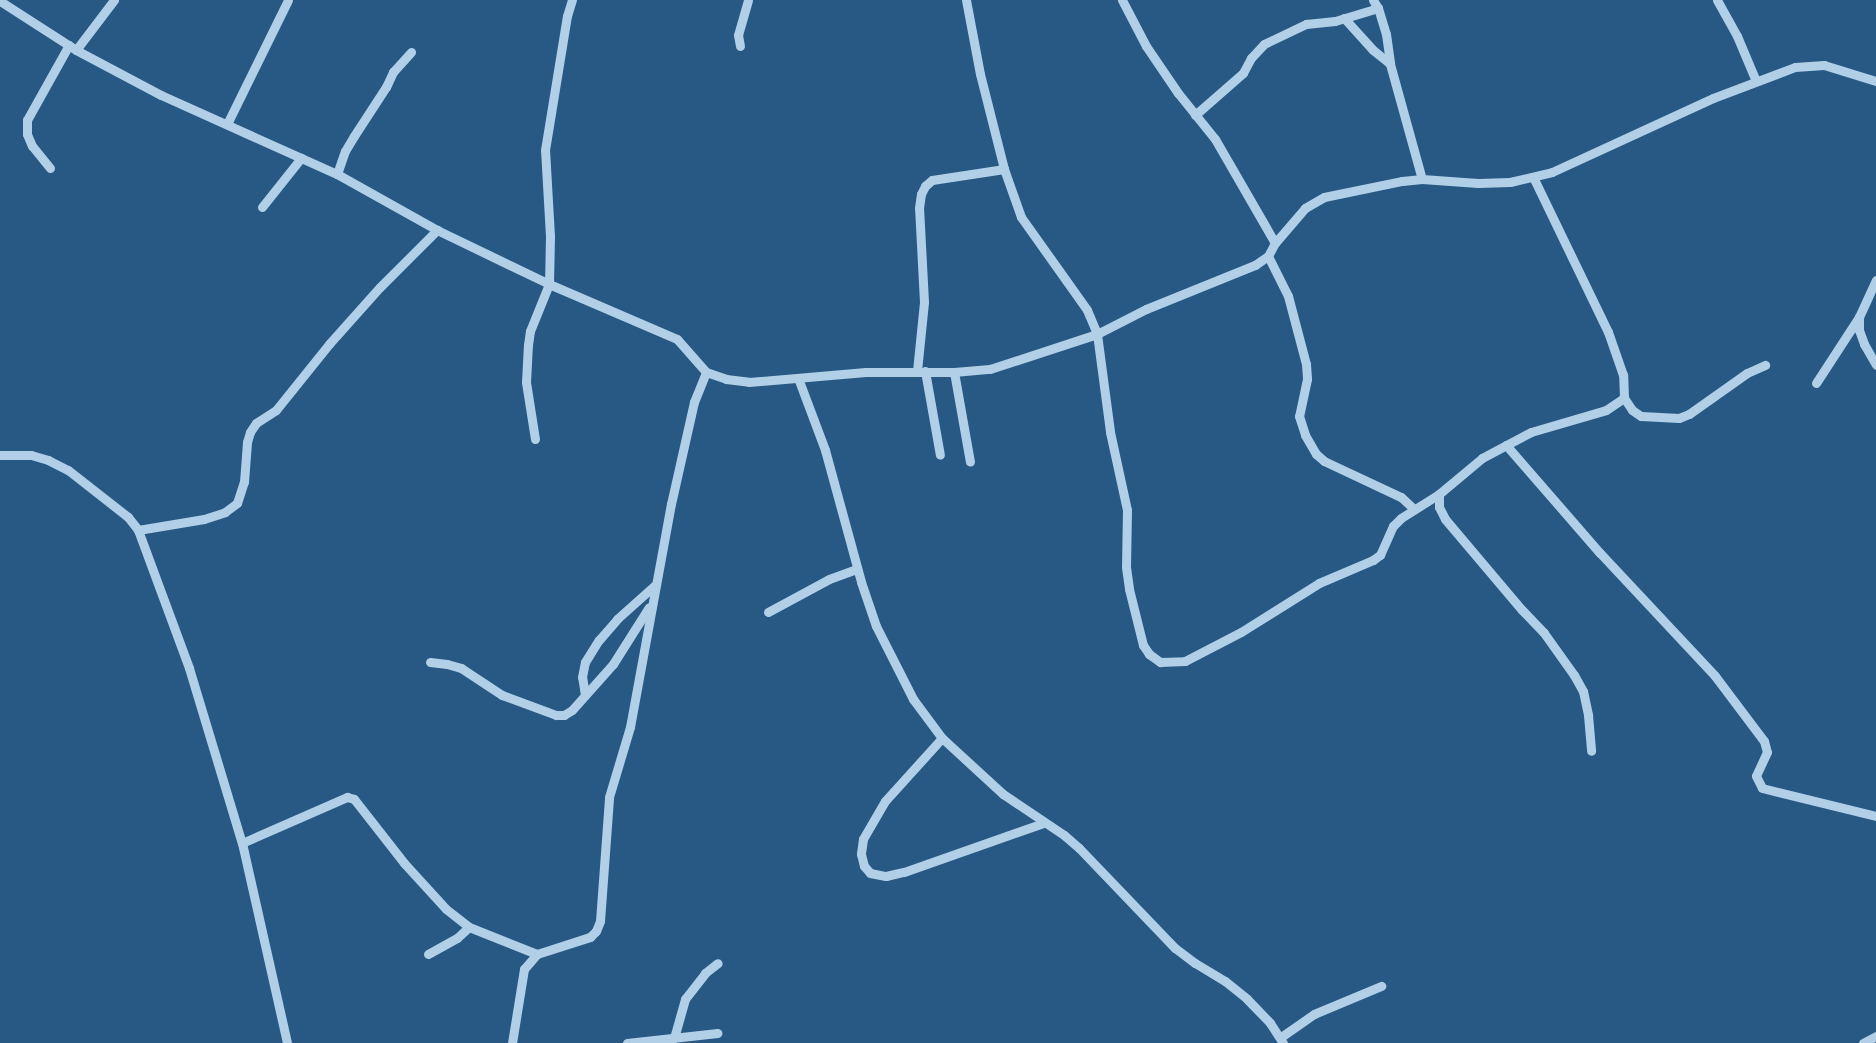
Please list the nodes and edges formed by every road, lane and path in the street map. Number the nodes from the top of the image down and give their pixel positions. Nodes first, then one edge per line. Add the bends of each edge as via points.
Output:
1 (114, 0) edge
2 (288, 0) edge
3 (572, 0) edge
4 (748, 0) edge
5 (966, 0) edge
6 (1122, 0) edge
7 (1717, 0) edge
8 (0, 1) edge
9 (1376, 4) edge
10 (1344, 18) junction
11 (740, 46) dead end
12 (73, 48) junction
13 (411, 52) dead end
14 (1390, 64) junction
15 (1756, 81) junction
16 (1876, 82) edge
17 (1196, 115) junction
18 (227, 124) junction
19 (301, 158) junction
20 (50, 168) dead end
21 (1004, 169) junction
22 (337, 174) junction
23 (1533, 177) junction
24 (1422, 179) junction
25 (262, 207) dead end
26 (437, 230) junction
27 (1275, 244) junction
28 (1268, 256) junction
29 (1876, 280) edge
30 (549, 284) junction
31 (1859, 317) junction
32 (1097, 334) junction
33 (1765, 365) dead end
34 (1876, 365) edge
35 (921, 371) junction
36 (706, 372) junction
37 (954, 372) junction
38 (798, 378) junction
39 (1816, 382) dead end
40 (1624, 398) junction
41 (535, 439) dead end
42 (1506, 445) junction
43 (0, 455) edge
44 (940, 455) dead end
45 (970, 462) dead end
46 (1439, 494) junction
47 (1414, 509) junction
48 (138, 530) junction
49 (858, 569) junction
50 (655, 585) junction
51 (651, 603) junction
52 (768, 612) dead end
53 (430, 662) dead end
54 (585, 695) junction
55 (942, 738) junction
56 (1591, 751) dead end
57 (1876, 816) edge
58 (1043, 823) junction
59 (242, 842) junction
60 (469, 927) junction
61 (428, 954) dead end
62 (537, 954) junction
63 (718, 963) dead end
64 (1381, 986) dead end
65 (717, 1033) dead end
66 (1876, 1036) edge
67 (674, 1038) junction
68 (1282, 1040) edge
69 (287, 1043) edge
70 (512, 1043) edge
71 (627, 1043) edge
72 (1863, 1043) edge

1 - 12 street
2 - 18 street
3 - 30 street via 545,150
4 - 11 street via 738,34
5 - 21 street via 980,74
6 - 17 street via 1146,46
7 - 15 street
8 - 12 street
9 - 10 street
9 - 14 street via 1386,34
10 - 14 street
10 - 17 street via 1306,24 1264,44 1243,73
12 - 18 street via 161,95
12 - 20 street via 26,120 32,146
13 - 22 street via 393,72 354,136
14 - 24 street
15 - 16 street via 1795,67 1824,65
15 - 23 street via 1552,172
17 - 27 street via 1215,139
18 - 19 street
19 - 22 street
19 - 25 street
21 - 32 street via 1021,217 1087,310
21 - 35 street via 932,180 921,194 924,302
22 - 26 street
23 - 24 street via 1478,183
23 - 40 street via 1608,332 1623,375
24 - 27 street via 1324,197 1306,208
26 - 30 street
26 - 48 street via 329,344 276,410 256,423 247,442 244,482 237,503 225,512 204,519
27 - 28 street
28 - 32 street via 1239,273 1146,308
28 - 47 street via 1288,296 1308,371 1299,416 1305,435 1324,461 1400,497
29 - 31 street
30 - 36 street via 677,339
30 - 41 street via 528,345 526,382
31 - 34 street via 1859,330
31 - 39 street
32 - 37 street via 990,369
32 - 47 street via 1112,440 1128,510 1126,567 1129,589 1143,645 1160,662 1185,661 1241,632 1319,584 1373,560 1380,555 1393,526
33 - 40 street via 1747,373 1679,418 1641,416
35 - 37 street
35 - 38 street
35 - 44 street
36 - 38 street via 749,382
36 - 50 street via 694,402
37 - 45 street
38 - 49 street via 825,450
40 - 42 street via 1606,410 1531,432
42 - 46 street via 1482,458
42 - 57 street via 1600,553 1715,676 1764,741 1766,752 1756,776 1762,788
43 - 48 street via 31,455 68,470 128,517
46 - 47 street
46 - 56 street via 1445,519 1544,633 1574,675 1583,691
48 - 59 street via 189,668
49 - 52 street via 829,579
49 - 55 street via 876,626 890,655 913,698
50 - 51 street
50 - 54 street via 599,640 585,662 582,677
51 - 54 street via 613,664
51 - 62 street via 630,727 609,797 600,921 590,937
53 - 54 street via 461,668 502,695 556,715 572,710
55 - 58 street via 1003,794
55 - 58 street via 885,801 863,840 864,866 870,873 886,876 904,872
58 - 68 street via 1078,848 1175,948 1247,999
59 - 60 street via 347,796 354,799 404,863 446,909
59 - 69 street
60 - 61 street via 457,938
60 - 62 street
62 - 70 street via 524,969
63 - 67 street via 705,973 686,1000
64 - 68 street via 1314,1014
65 - 67 street
66 - 72 street
67 - 71 street

